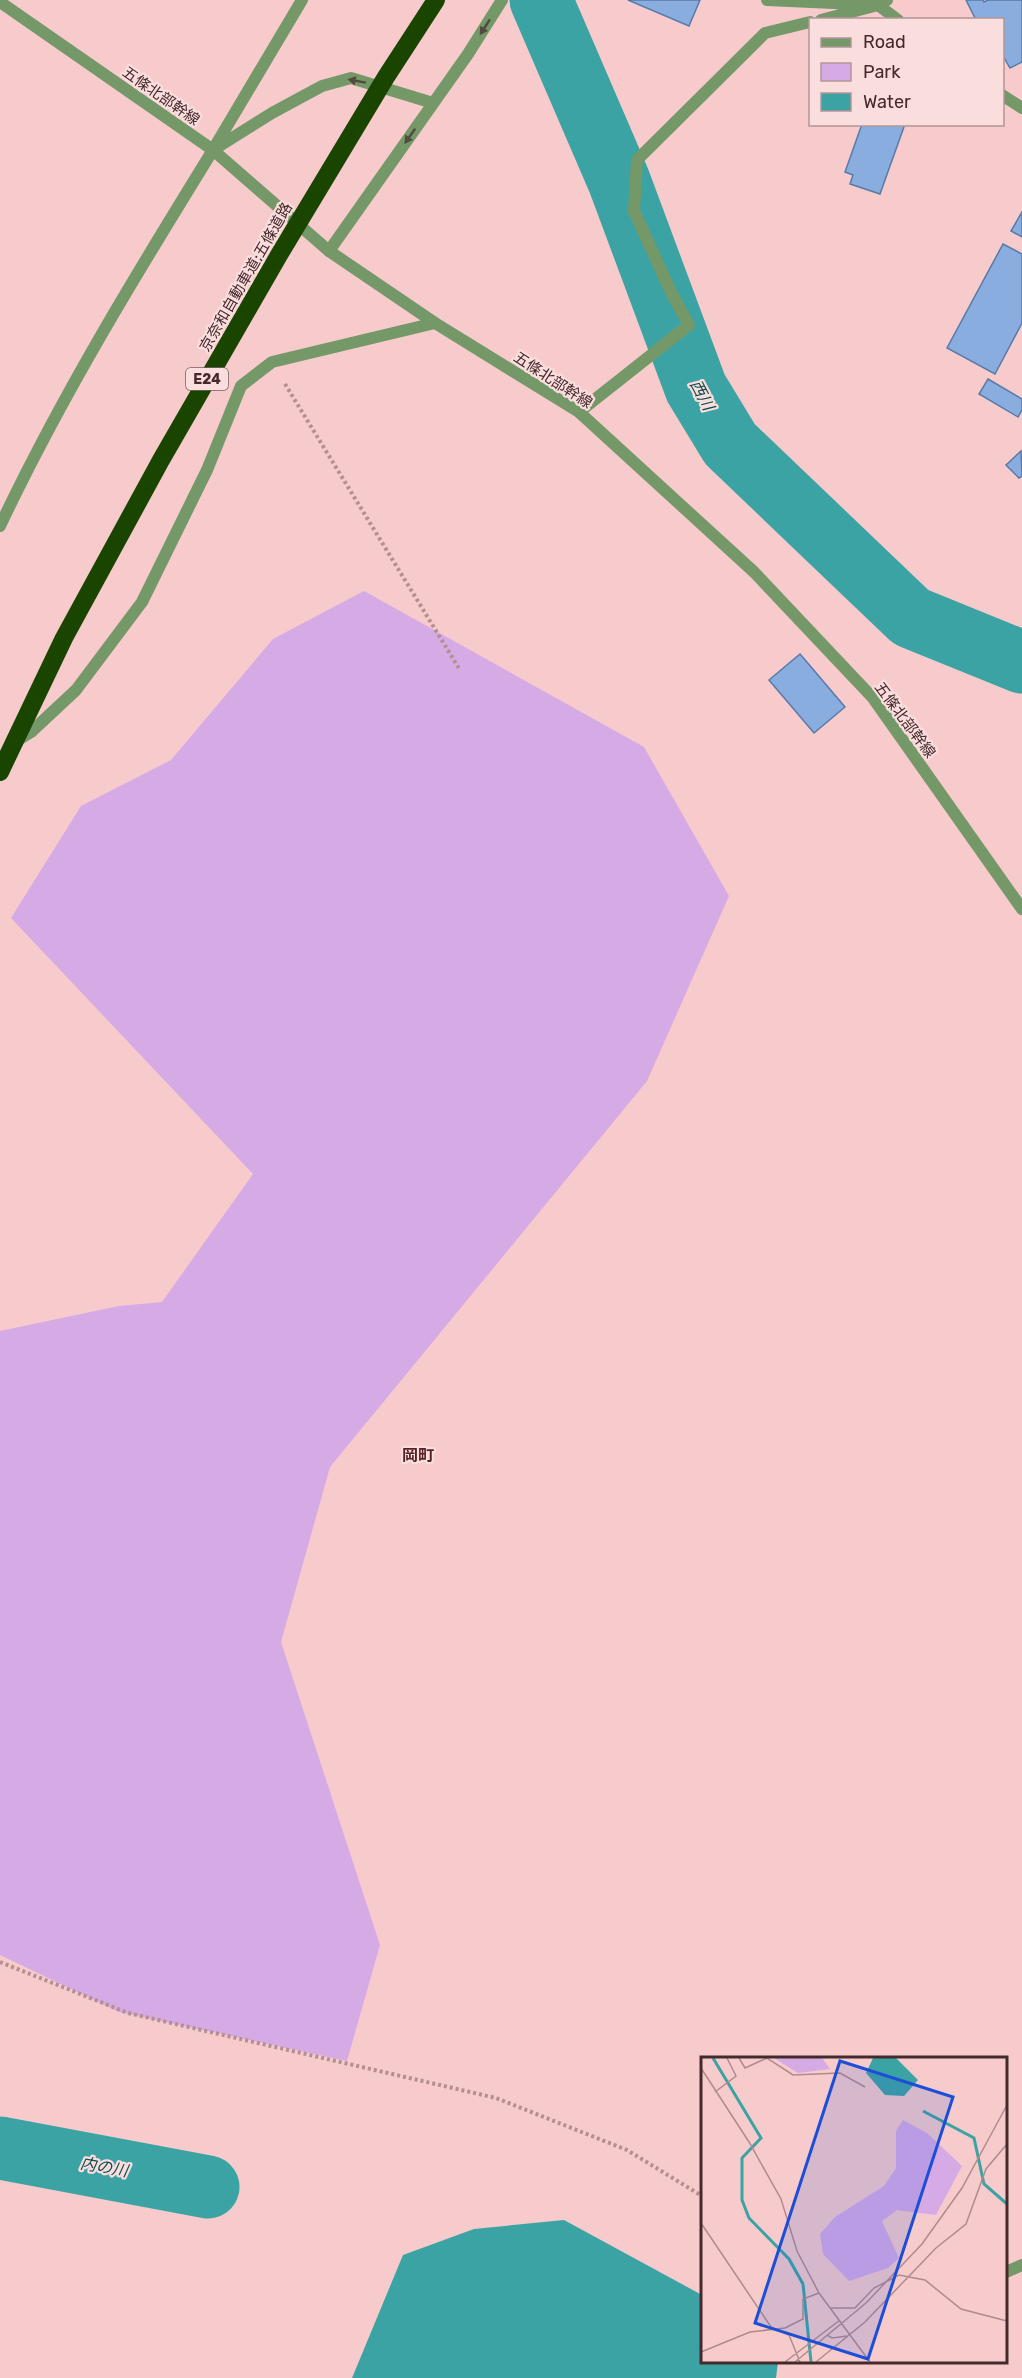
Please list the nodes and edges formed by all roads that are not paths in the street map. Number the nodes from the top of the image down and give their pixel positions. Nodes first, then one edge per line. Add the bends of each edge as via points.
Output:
1 (302, 0) edge
2 (436, 0) edge
3 (502, 0) edge
4 (767, 0) edge
5 (0, 2) edge
6 (883, 3) edge
7 (828, 18) edge
8 (896, 18) edge
9 (809, 22) edge
10 (1004, 96) edge
11 (433, 103) junction
12 (1022, 108) edge
13 (213, 150) junction
14 (329, 251) junction
15 (435, 323) junction
16 (579, 412) junction
17 (0, 526) edge
18 (0, 752) edge
19 (0, 772) edge
20 (1022, 909) edge
21 (1022, 2265) edge
22 (1007, 2271) edge

1 - 13 street
2 - 19 highway, 京奈和自動車道;五條道路 / E24 via 290,235 161,460 64,638
3 -> 11 street
4 - 6 street
5 - 13 street, 五條北部幹線
6 - 7 street
6 - 8 street
9 - 16 street via 765,33 637,160 634,211 689,325
10 - 12 street
11 -> 13 street via 351,78 322,86
11 -> 14 street
13 - 14 street, 五條北部幹線
13 - 17 street via 120,302
14 - 15 street, 五條北部幹線
15 - 16 street, 五條北部幹線
15 - 18 street via 272,362 241,386 207,470 142,602 76,690 31,732
16 - 20 street, 五條北部幹線 via 754,572 873,698
21 - 22 street

